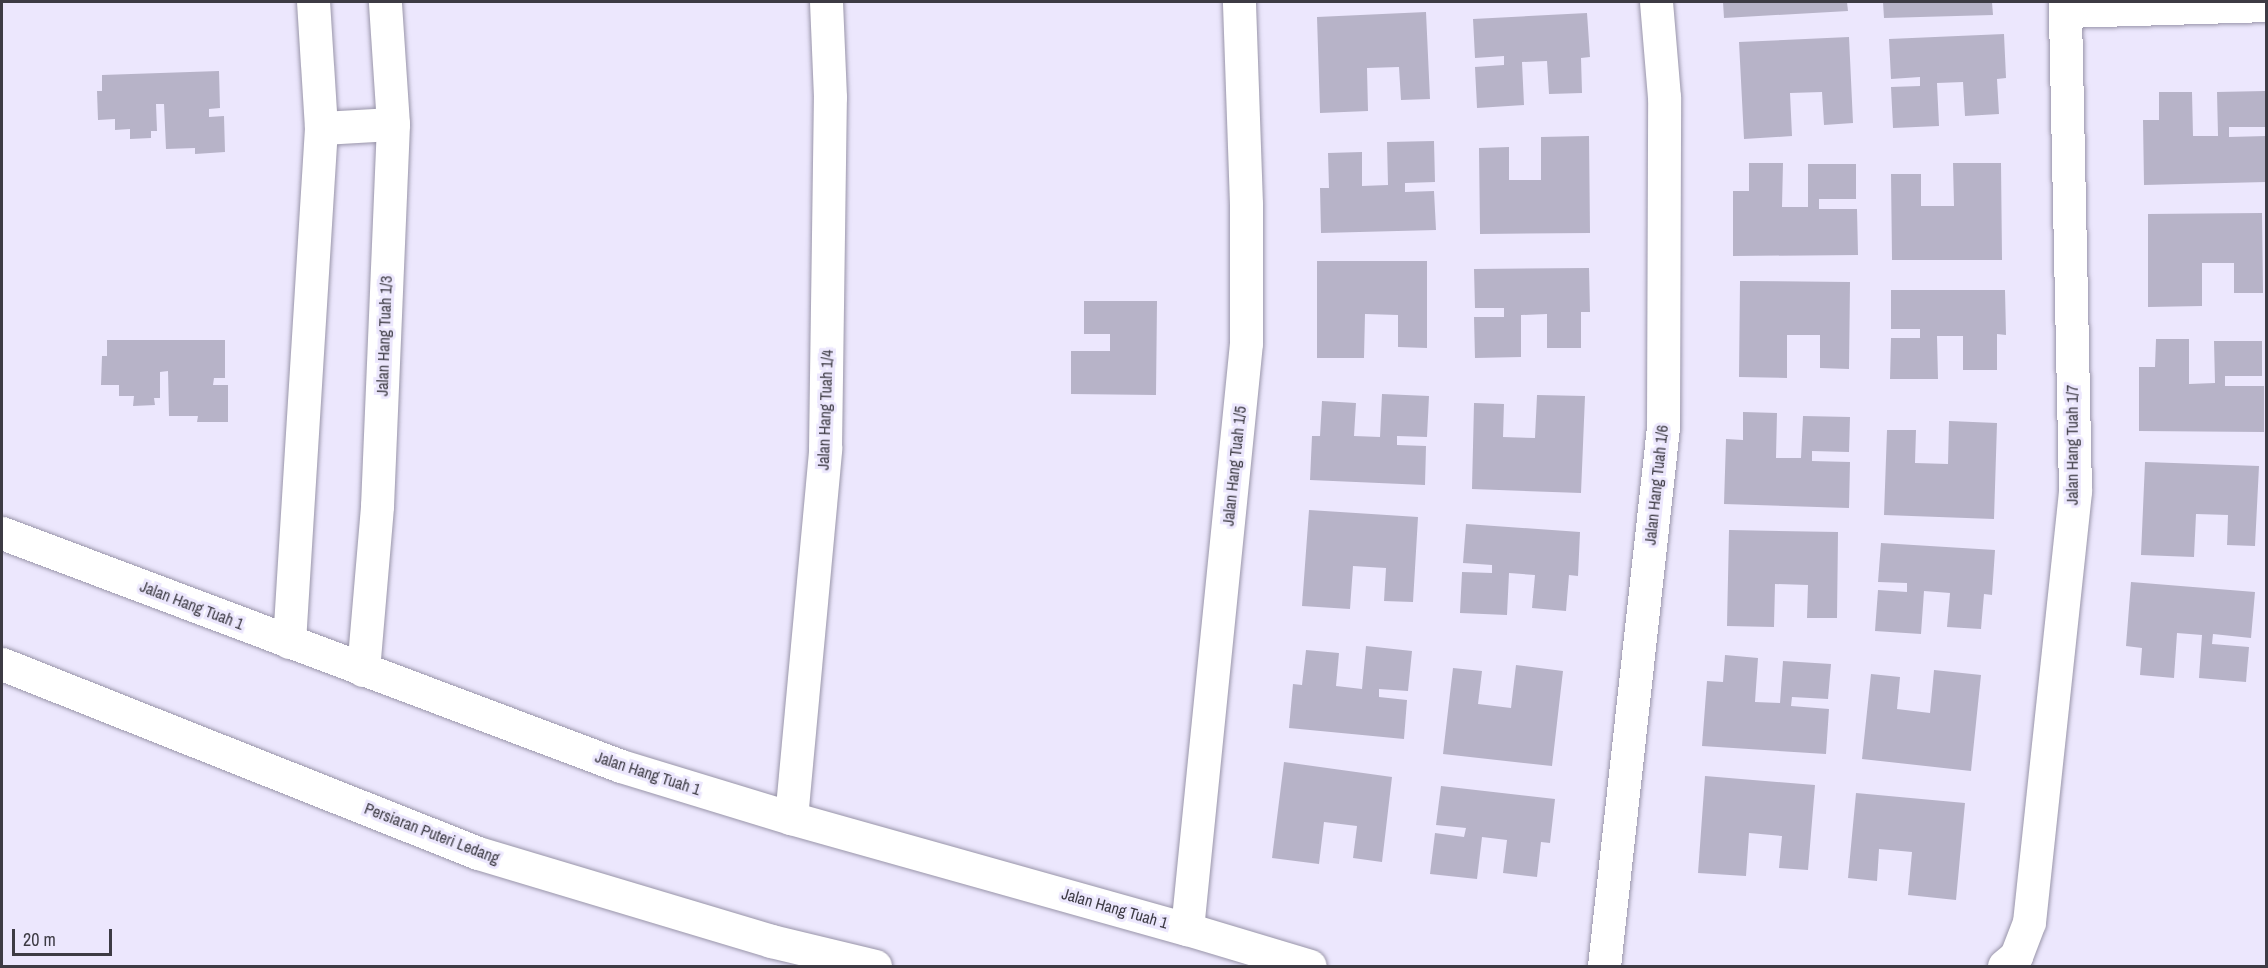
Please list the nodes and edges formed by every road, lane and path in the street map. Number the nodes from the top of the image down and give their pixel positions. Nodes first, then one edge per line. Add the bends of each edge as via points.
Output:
1 (312, 2) edge
2 (385, 2) edge
3 (826, 2) edge
4 (1239, 2) edge
5 (1656, 2) edge
6 (2266, 5) edge
7 (2065, 6) edge
8 (393, 124) junction
9 (321, 128) junction
10 (2, 533) edge
11 (289, 642) junction
12 (2, 664) edge
13 (363, 670) junction
14 (791, 818) junction
15 (1187, 929) junction
16 (2010, 961) edge
17 (874, 966) edge
18 (1310, 966) edge
19 (1604, 966) edge

1 - 9 street
2 - 8 street, Jalan Hang Tuah 1/3
3 - 14 street, Jalan Hang Tuah 1/4 via 830,108 825,449
4 - 15 street, Jalan Hang Tuah 1/5 via 1246,343
5 - 19 street, Jalan Hang Tuah 1/6 via 1664,97 1663,427
6 - 7 street
7 - 16 street, Jalan Hang Tuah 1/7 via 2075,491 2029,922
8 - 9 street
8 - 13 street, Jalan Hang Tuah 1/3 via 377,506
9 - 11 street
10 - 11 street, Jalan Hang Tuah 1
11 - 13 street, Jalan Hang Tuah 1
12 - 17 street, Persiaran Puteri Ledang via 478,853 771,941
13 - 14 street, Jalan Hang Tuah 1 via 621,766
14 - 15 street, Jalan Hang Tuah 1
15 - 18 street, Jalan Hang Tuah 1

